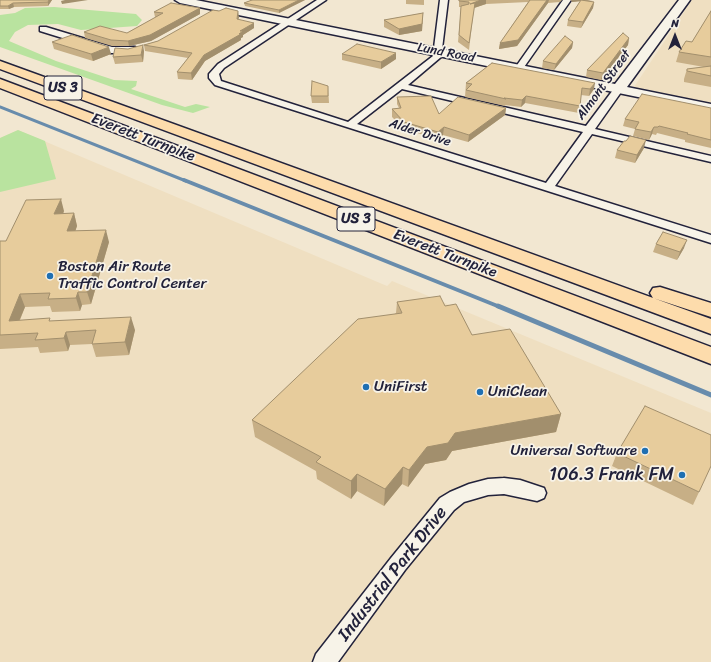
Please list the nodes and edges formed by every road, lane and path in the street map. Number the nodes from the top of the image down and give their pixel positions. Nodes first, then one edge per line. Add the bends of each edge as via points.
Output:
1 (180, 0) edge
2 (322, 0) edge
3 (444, 0) edge
4 (567, 0) edge
5 (685, 0) edge
6 (220, 8) junction
7 (207, 15) edge
8 (289, 22) junction
9 (43, 29) dead end
10 (143, 48) edge
11 (438, 52) junction
12 (0, 65) edge
13 (519, 68) junction
14 (0, 83) edge
15 (402, 86) junction
16 (619, 88) junction
17 (711, 108) edge
18 (125, 110) junction
19 (350, 126) junction
20 (590, 130) junction
21 (711, 159) edge
22 (548, 188) junction
23 (711, 239) edge
24 (711, 310) edge
25 (711, 328) edge
26 (711, 356) edge
27 (537, 493) dead end
28 (324, 662) edge

1 - 6 street, Lund Road
2 - 8 street
3 - 11 street
4 - 13 street
5 - 16 street, Almont Street
6 - 7 street
6 - 8 street, Lund Road
8 - 11 street, Lund Road
8 - 19 street, Alder Drive via 221,66 214,74 214,78 218,83 231,88
9 - 10 street via 111,50 129,51
11 - 13 street, Lund Road
11 - 15 street via 437,57
12 - 18 highway, Everett Turnpike / US 3
13 - 16 street, Lund Road
14 - 26 highway, Everett Turnpike / US 3
15 - 19 street
15 - 20 street
16 - 17 street, Lund Road
16 - 20 street, Almont Street
18 - 24 highway
18 - 25 highway, Everett Turnpike / US 3
19 - 22 street, Alder Drive
20 - 21 street
20 - 22 street, Almont Street
22 - 23 street, Alder Drive
27 - 28 street, Industrial Park Drive via 504,486 488,487 469,492 447,504

